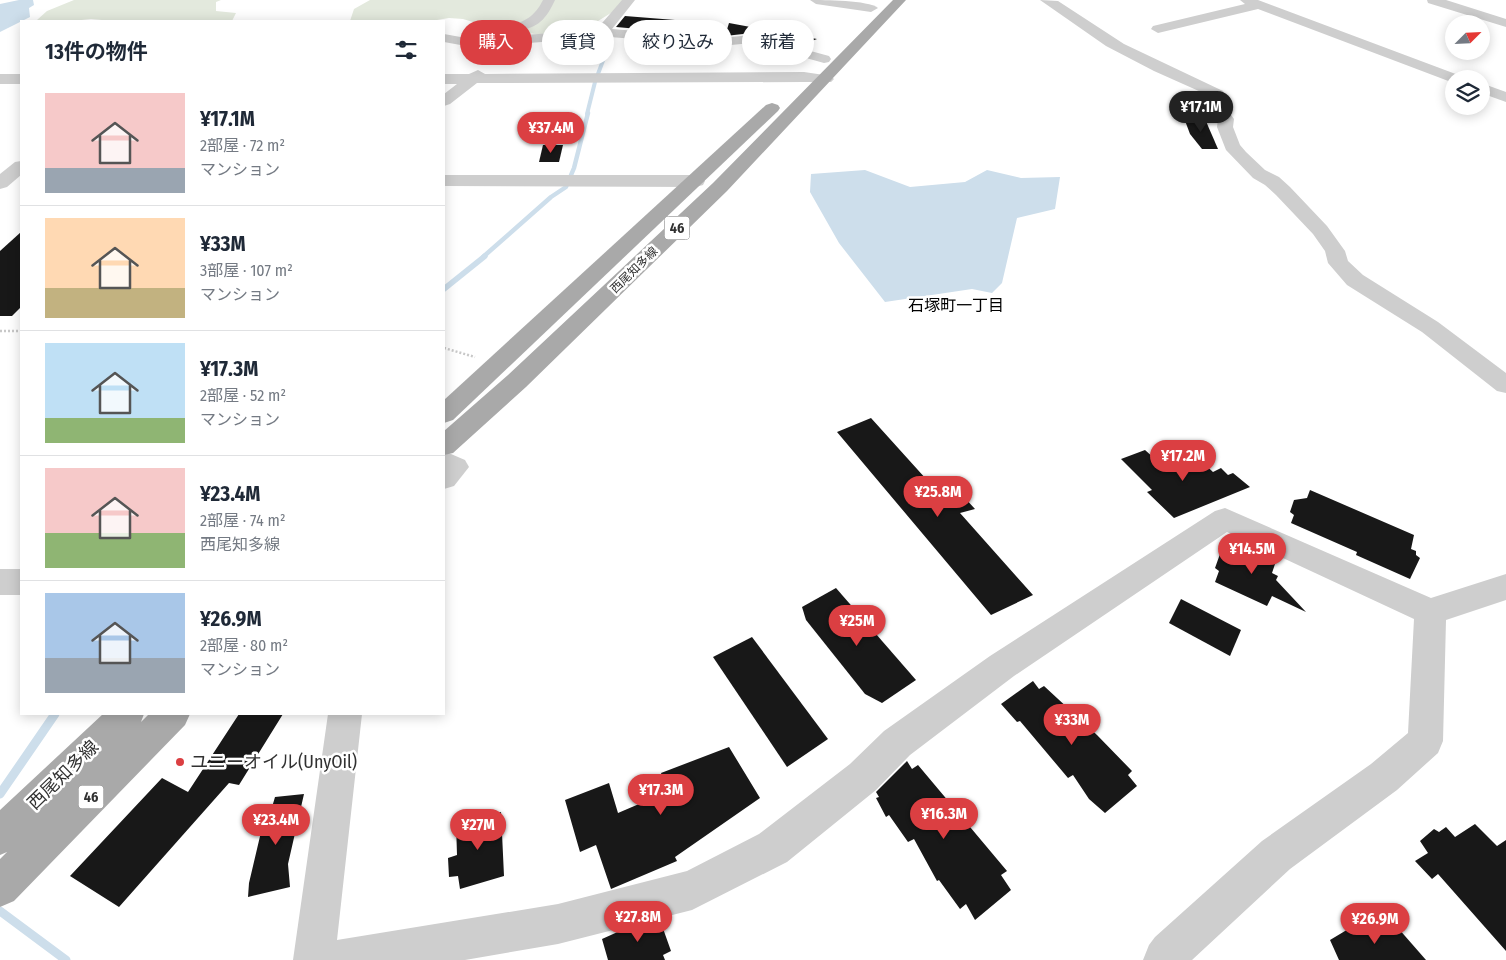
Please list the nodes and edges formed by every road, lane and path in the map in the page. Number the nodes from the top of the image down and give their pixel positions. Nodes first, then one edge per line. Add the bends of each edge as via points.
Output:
1 (549, 0) edge
2 (629, 0) edge
3 (816, 0) edge
4 (900, 0) edge
5 (1046, 0) edge
6 (1433, 0) edge
7 (1252, 2) edge
8 (876, 4) edge
9 (612, 20) edge
10 (532, 21) edge
11 (1506, 23) edge
12 (1158, 29) dead end
13 (614, 35) edge
14 (445, 38) edge
15 (460, 41) edge
16 (824, 59) junction
17 (485, 65) edge
18 (1445, 75) edge
19 (804, 77) junction
20 (0, 79) edge
21 (20, 79) edge
22 (445, 79) edge
23 (476, 79) junction
24 (826, 79) junction
25 (1490, 91) edge
26 (1506, 97) edge
27 (445, 100) edge
28 (1490, 108) edge
29 (1506, 113) edge
30 (20, 167) edge
31 (445, 181) edge
32 (696, 181) junction
33 (0, 183) edge
34 (0, 332) edge
35 (20, 332) edge
36 (445, 348) edge
37 (498, 363) junction
38 (1506, 385) edge
39 (445, 413) edge
40 (445, 445) edge
41 (445, 462) edge
42 (445, 478) edge
43 (0, 582) edge
44 (20, 582) edge
45 (1506, 587) edge
46 (1430, 612) junction
47 (125, 715) edge
48 (173, 715) edge
49 (344, 715) edge
50 (0, 836) edge
51 (4, 883) edge
52 (314, 960) edge
53 (340, 960) edge
54 (1164, 960) edge

1 - 10 street via 542,15
2 - 9 street
3 - 8 street
4 - 24 main road, 西尾知多線 / 46
5 - 38 street via 1154,66 1217,94 1232,146 1249,166 1283,191 1320,230 1338,263 1355,280 1430,326
6 - 11 street
7 - 12 street
7 - 18 street
8 - 16 main road, 西尾知多線 / 46
13 - 16 street via 720,42 752,39
14 - 15 street
16 - 19 main road, 西尾知多線 / 46
17 - 23 street
19 - 23 street
19 - 24 street
19 - 32 main road, 西尾知多線 / 46
20 - 21 street
22 - 23 street
23 - 27 street
24 - 40 main road, 西尾知多線 / 46 via 713,194
25 - 26 street
28 - 29 street
30 - 33 street
31 - 32 street
32 - 37 main road, 西尾知多線 / 46
34 - 35 path
36 - 37 path
37 - 39 main road, 西尾知多線 / 46
41 - 42 street via 455,467
43 - 44 street
45 - 46 street
46 - 53 street via 1225,519 1002,666 897,744 863,777 773,848 692,890 558,924
46 - 54 street via 1424,741 1384,777 1276,854
47 - 50 main road, 西尾知多線 / 46
48 - 51 main road, 46
49 - 52 street

